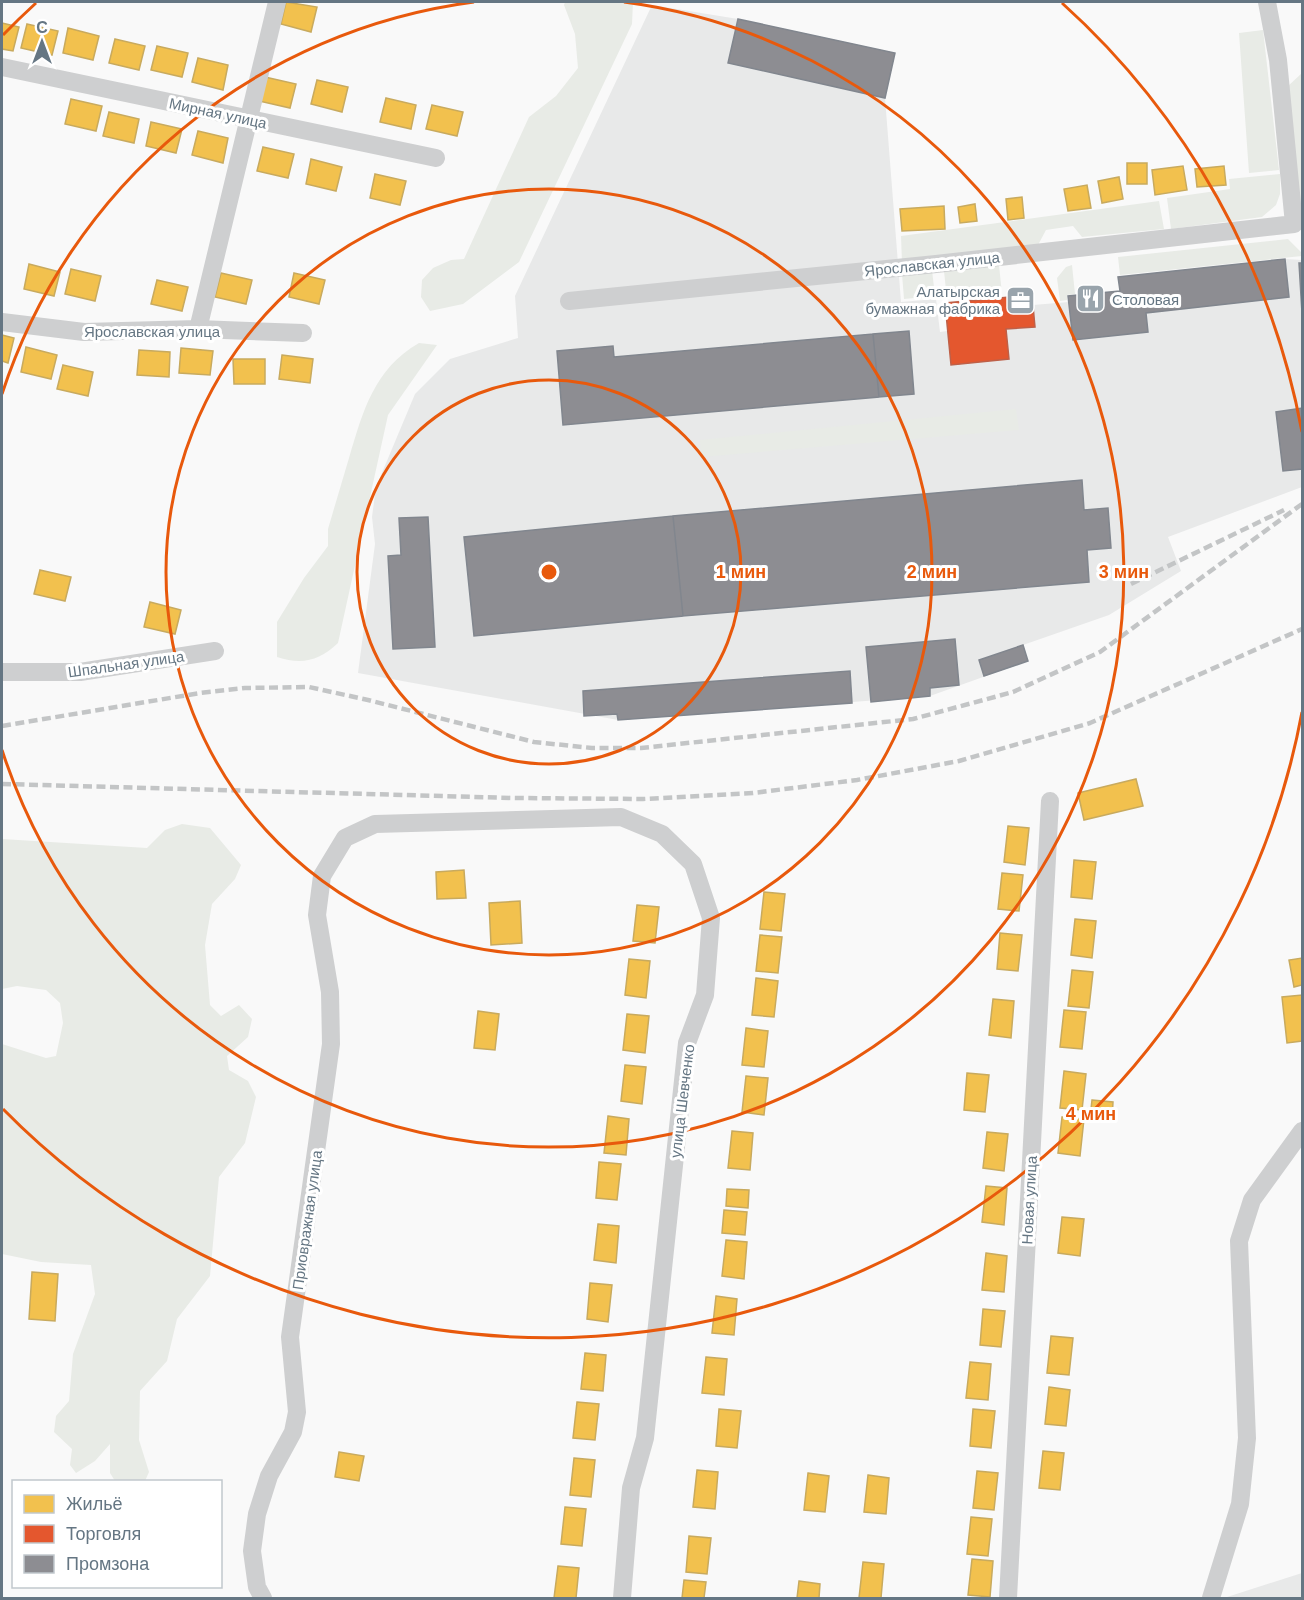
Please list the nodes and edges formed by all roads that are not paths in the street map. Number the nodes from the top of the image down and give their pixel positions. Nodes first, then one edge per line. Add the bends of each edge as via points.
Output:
1 (277, 2) edge
2 (1267, 2) edge
3 (2, 67) edge
4 (248, 119) junction
5 (436, 158) dead end
6 (570, 301) dead end
7 (2, 322) edge
8 (198, 330) junction
9 (303, 333) dead end
10 (215, 651) dead end
11 (2, 672) edge
12 (1050, 801) dead end
13 (345, 838) joint
14 (1302, 1131) edge
15 (263, 1599) edge
16 (622, 1599) edge
17 (1008, 1599) edge
18 (1211, 1599) edge

1 - 4 street
2 - 6 street, Ярославская улица via 1278,60 1294,224
3 - 4 street, Мирная улица
4 - 5 street, Мирная улица
4 - 8 street
7 - 8 street, Ярославская улица via 84,332
8 - 9 street, Ярославская улица
10 - 11 street, Шпальная улица via 80,672
12 - 17 street, Новая улица
13 - 15 street, Приовражная улица via 322,876 317,915 330,993 331,1044 291,1337 297,1412 293,1432 269,1476 257,1514 252,1551 257,1587
13 - 16 street, улица Шевченко via 375,824 621,817 662,834 693,864 711,918 705,995 687,1043 645,1438 631,1488
14 - 18 street via 1252,1200 1239,1241 1247,1437 1240,1504

